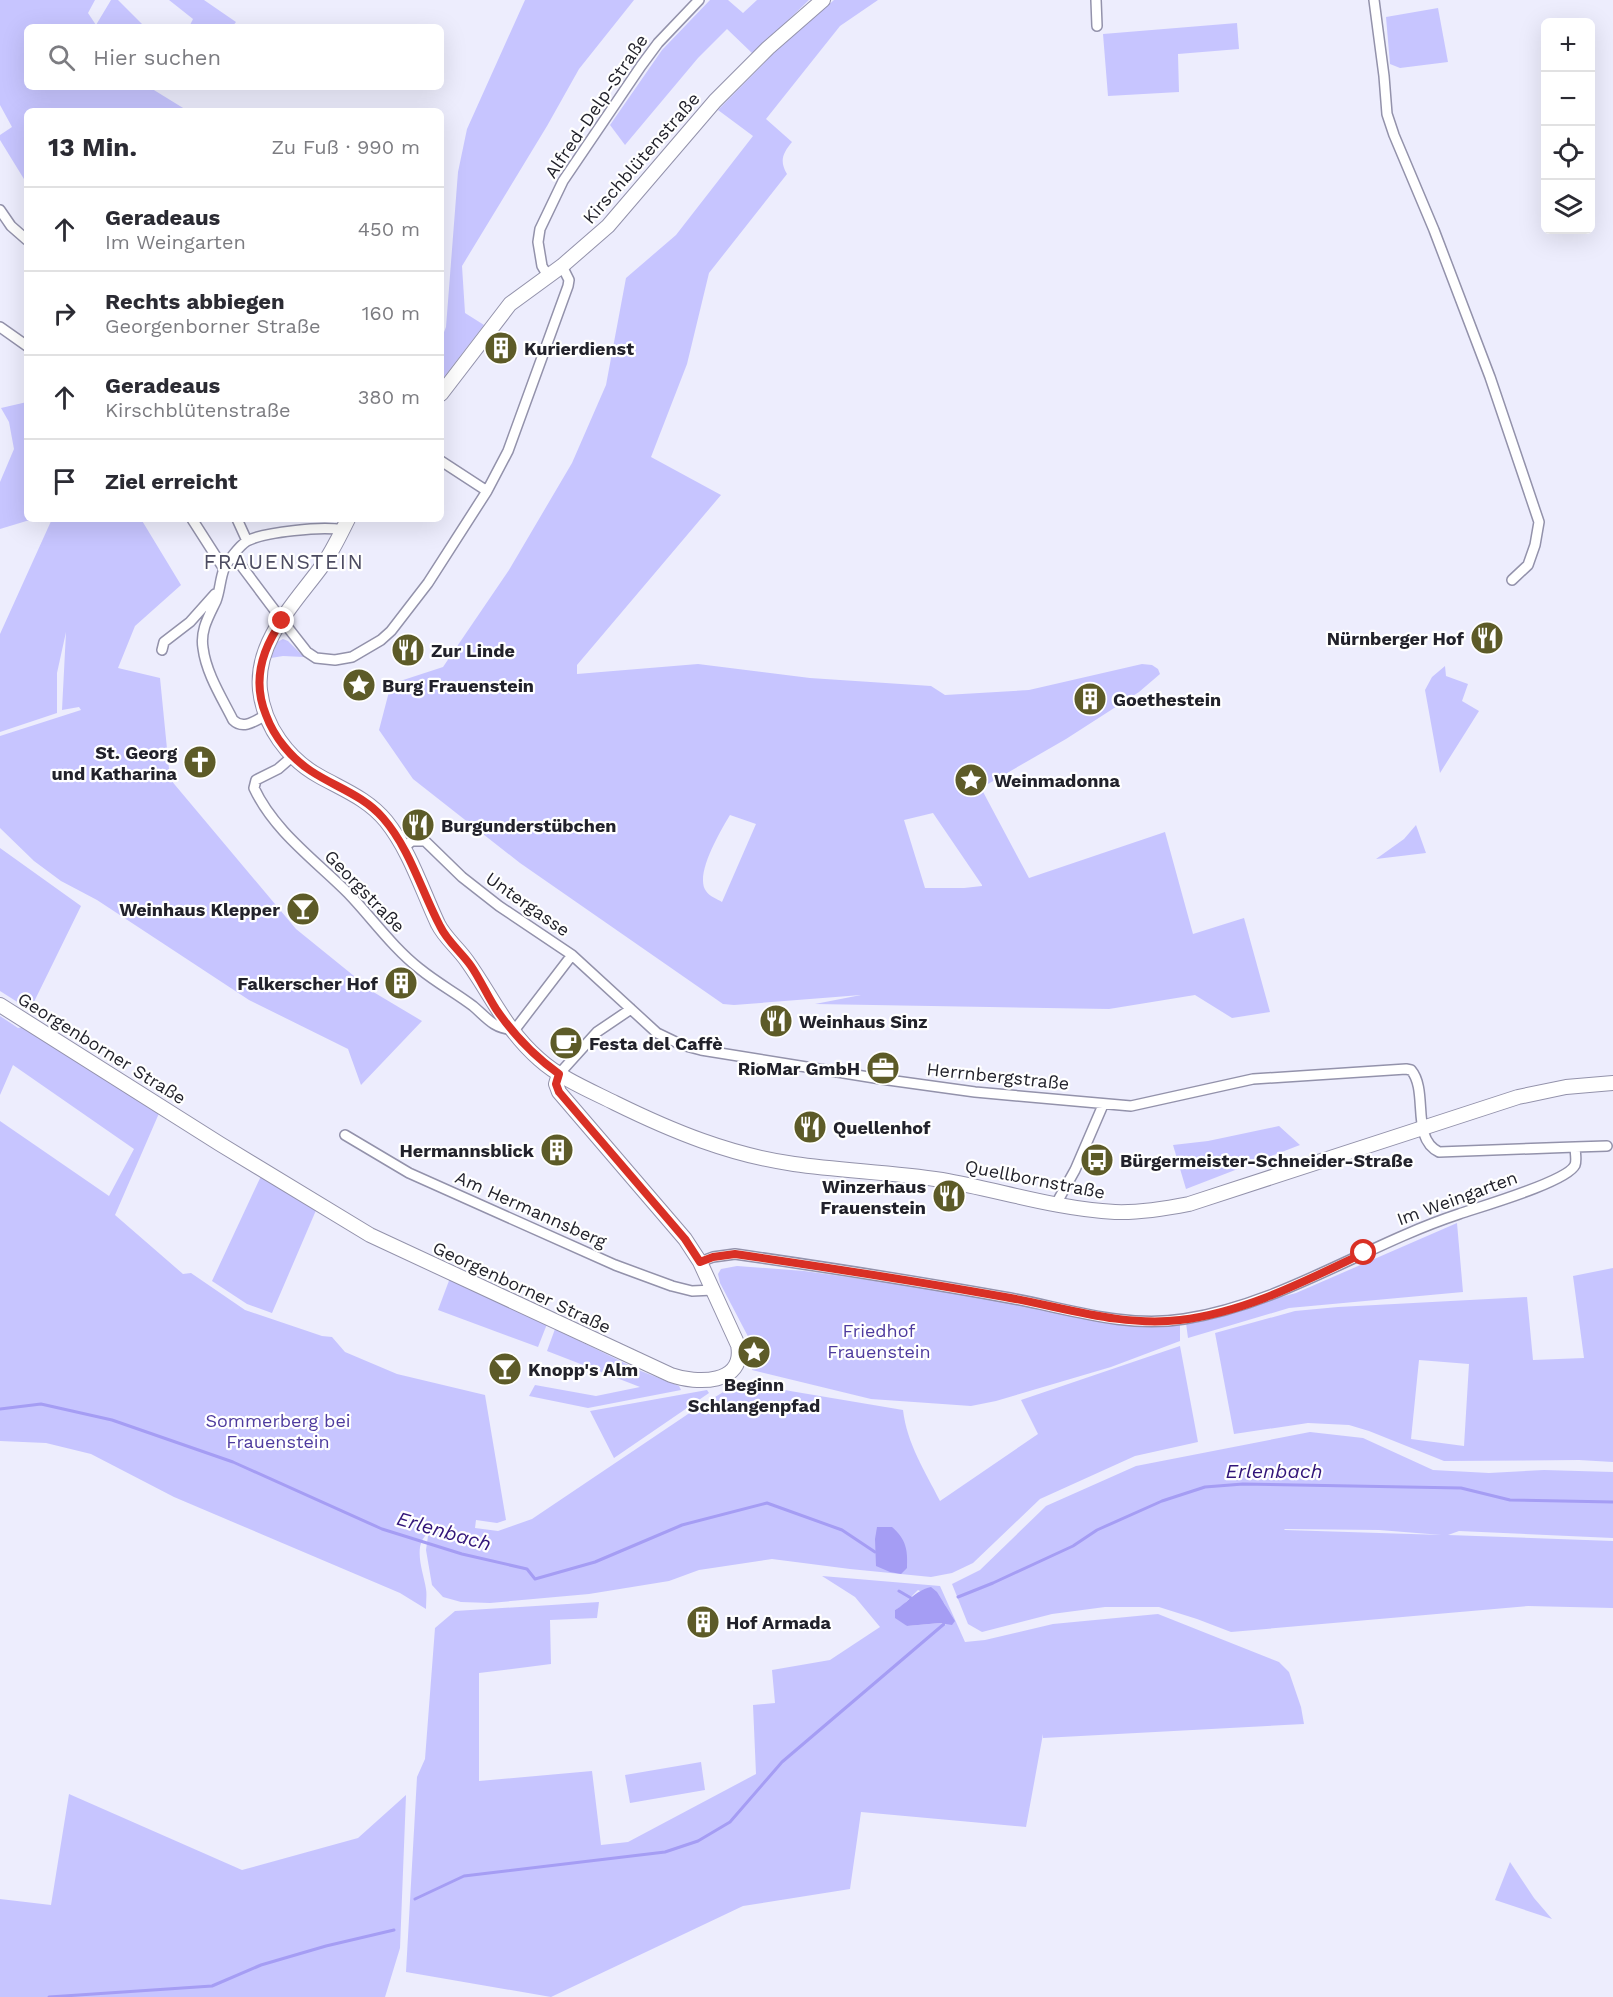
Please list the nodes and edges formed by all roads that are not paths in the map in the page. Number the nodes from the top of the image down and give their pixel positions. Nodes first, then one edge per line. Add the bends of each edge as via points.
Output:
1 (699, 0) edge
2 (823, 0) edge
3 (1096, 0) edge
4 (1374, 0) edge
5 (1097, 26) dead end
6 (0, 210) edge
7 (24, 237) edge
8 (562, 266) junction
9 (548, 276) junction
10 (0, 327) edge
11 (24, 344) edge
12 (444, 390) edge
13 (444, 463) edge
14 (487, 491) junction
15 (194, 522) edge
16 (238, 522) edge
17 (345, 524) edge
18 (247, 541) junction
19 (234, 556) junction
20 (224, 569) junction
21 (1512, 580) dead end
22 (219, 590) junction
23 (282, 621) junction
24 (162, 650) dead end
25 (266, 715) junction
26 (293, 756) junction
27 (403, 848) junction
28 (572, 955) junction
29 (0, 1005) edge
30 (631, 1009) junction
31 (512, 1030) junction
32 (559, 1074) junction
33 (1613, 1083) edge
34 (1103, 1105) junction
35 (1423, 1127) junction
36 (345, 1135) dead end
37 (1607, 1146) dead end
38 (1575, 1147) junction
39 (1056, 1204) junction
40 (700, 1262) junction
41 (713, 1290) junction

1 - 9 street, Alfred-Delp-Straße via 658,43 563,181 540,229 542,266
2 - 8 main road, Kirschblütenstraße via 715,100 609,226
3 - 5 street
4 - 21 street via 1387,114 1486,367 1539,522 1528,565
6 - 7 street
8 - 9 main road, Kirschblütenstraße
8 - 14 street via 568,286 508,451
9 - 12 main road, Kirschblütenstraße via 510,304
10 - 11 street
13 - 14 street
14 - 23 street via 428,583 391,632 373,646 352,657 316,658
15 - 20 street
16 - 18 street
17 - 18 street
17 - 23 main road via 330,554
18 - 19 street
19 - 20 street
19 - 23 street
20 - 22 street
22 - 24 street via 190,622 164,642
22 - 25 street via 204,624 205,659 237,725
23 - 25 main road via 261,662 260,691
25 - 26 main road
26 - 27 main road via 368,803
26 - 31 street, Georgstraße via 256,780 254,788 263,805 300,849 349,894 420,970 495,1025
27 - 28 street, Untergasse via 412,842 425,842 471,885
27 - 31 main road via 443,933 471,966
28 - 30 street, Untergasse
28 - 31 street
29 - 41 main road, Georgenborner Straße via 370,1235 671,1376 696,1382 711,1380 736,1364 738,1345
30 - 32 street via 597,1032
30 - 34 street, Herrnbergstraße via 657,1033 682,1045 731,1056 963,1090
31 - 32 main road
32 - 39 main road, Quellbornstraße via 679,1133 766,1159 920,1176
32 - 40 main road, Georgenborner Straße via 559,1092 685,1239
33 - 35 main road, Quellbornstraße via 1534,1094
34 - 35 street, Herrnbergstraße via 1131,1106 1253,1079 1406,1069 1416,1077
34 - 39 street
35 - 38 street, Im Weingarten via 1432,1149 1439,1152
35 - 39 main road, Quellbornstraße via 1189,1204 1115,1212
36 - 41 street, Am Hermannsberg via 410,1173 615,1265 672,1286 692,1291
37 - 38 street, Im Weingarten
38 - 40 street, Im Weingarten via 1576,1163 1568,1172 1540,1186 1393,1239 1270,1296 1183,1319 1122,1320 1006,1297 735,1254
40 - 41 main road, Georgenborner Straße

